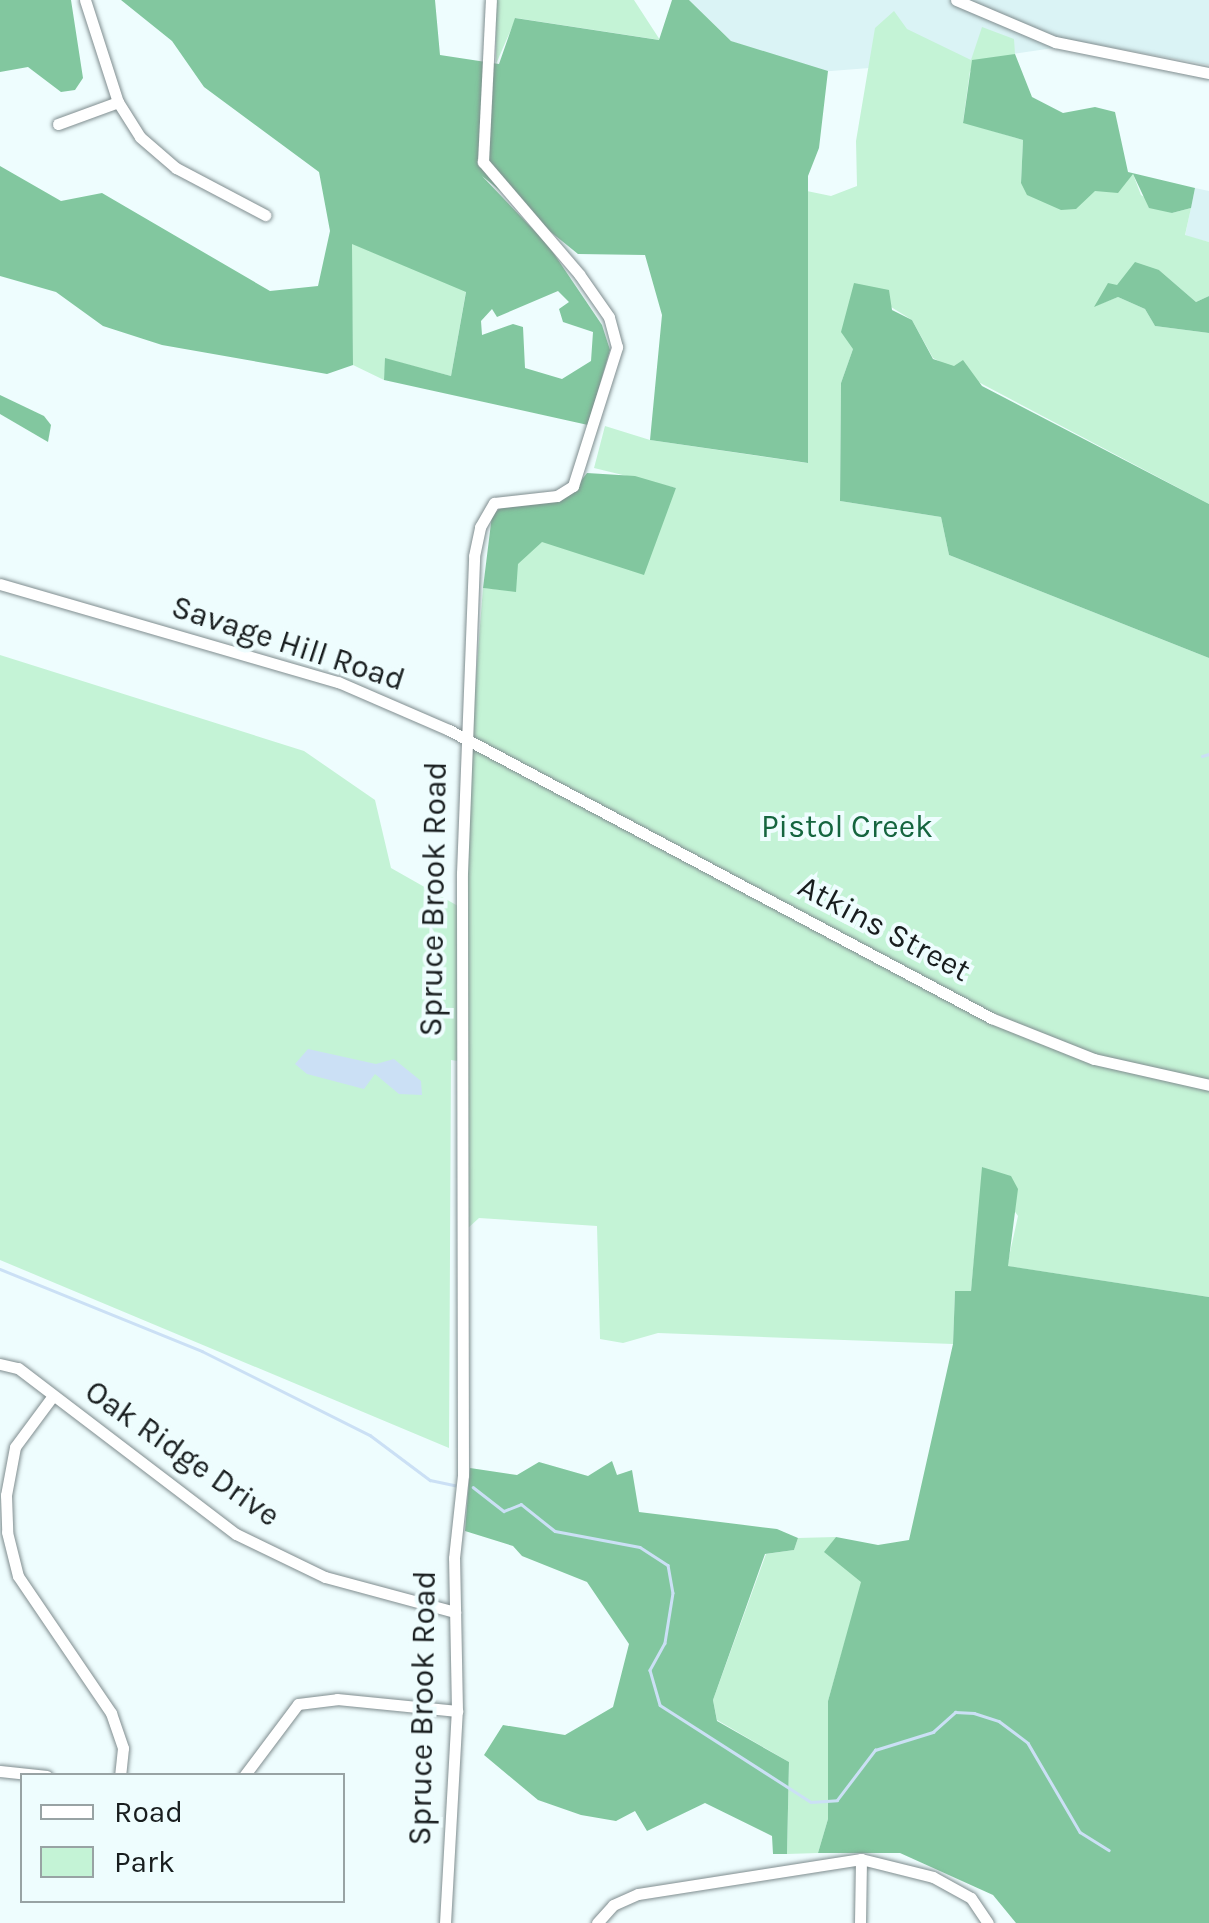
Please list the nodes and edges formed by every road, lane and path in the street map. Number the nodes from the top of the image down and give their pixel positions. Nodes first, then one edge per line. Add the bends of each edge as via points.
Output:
1 (86, 0) edge
2 (491, 0) edge
3 (956, 0) edge
4 (1209, 72) edge
5 (118, 102) junction
6 (58, 124) dead end
7 (266, 215) dead end
8 (0, 584) edge
9 (464, 739) junction
10 (549, 782) joint
11 (1209, 1085) edge
12 (0, 1364) edge
13 (52, 1397) junction
14 (454, 1612) junction
15 (457, 1711) junction
16 (120, 1773) edge
17 (246, 1773) edge
18 (861, 1858) junction
19 (445, 1923) edge
20 (597, 1923) edge
21 (860, 1923) edge
22 (988, 1923) edge

1 - 5 street
2 - 9 street, Spruce Brook Road via 484,162 579,274 609,317 617,347 572,486 548,498 502,500 484,514 472,579
3 - 4 street via 1056,42
5 - 6 street
5 - 7 street via 140,137 176,168
8 - 9 street, Savage Hill Road via 338,682
9 - 10 street, Savage Hill Road
9 - 14 street, Spruce Brook Road via 462,1475
10 - 11 street, Atkins Street via 991,1018 1094,1059
12 - 13 street, Oak Ridge Drive via 18,1368
13 - 14 street, Oak Ridge Drive via 236,1534 325,1577
13 - 16 street via 15,1447 7,1532 18,1576 111,1712 123,1748
14 - 15 street, Spruce Brook Road
15 - 17 street via 337,1698 298,1704
15 - 19 street, Spruce Brook Road
18 - 20 street via 638,1894
18 - 21 street
18 - 22 street via 933,1876 971,1898

